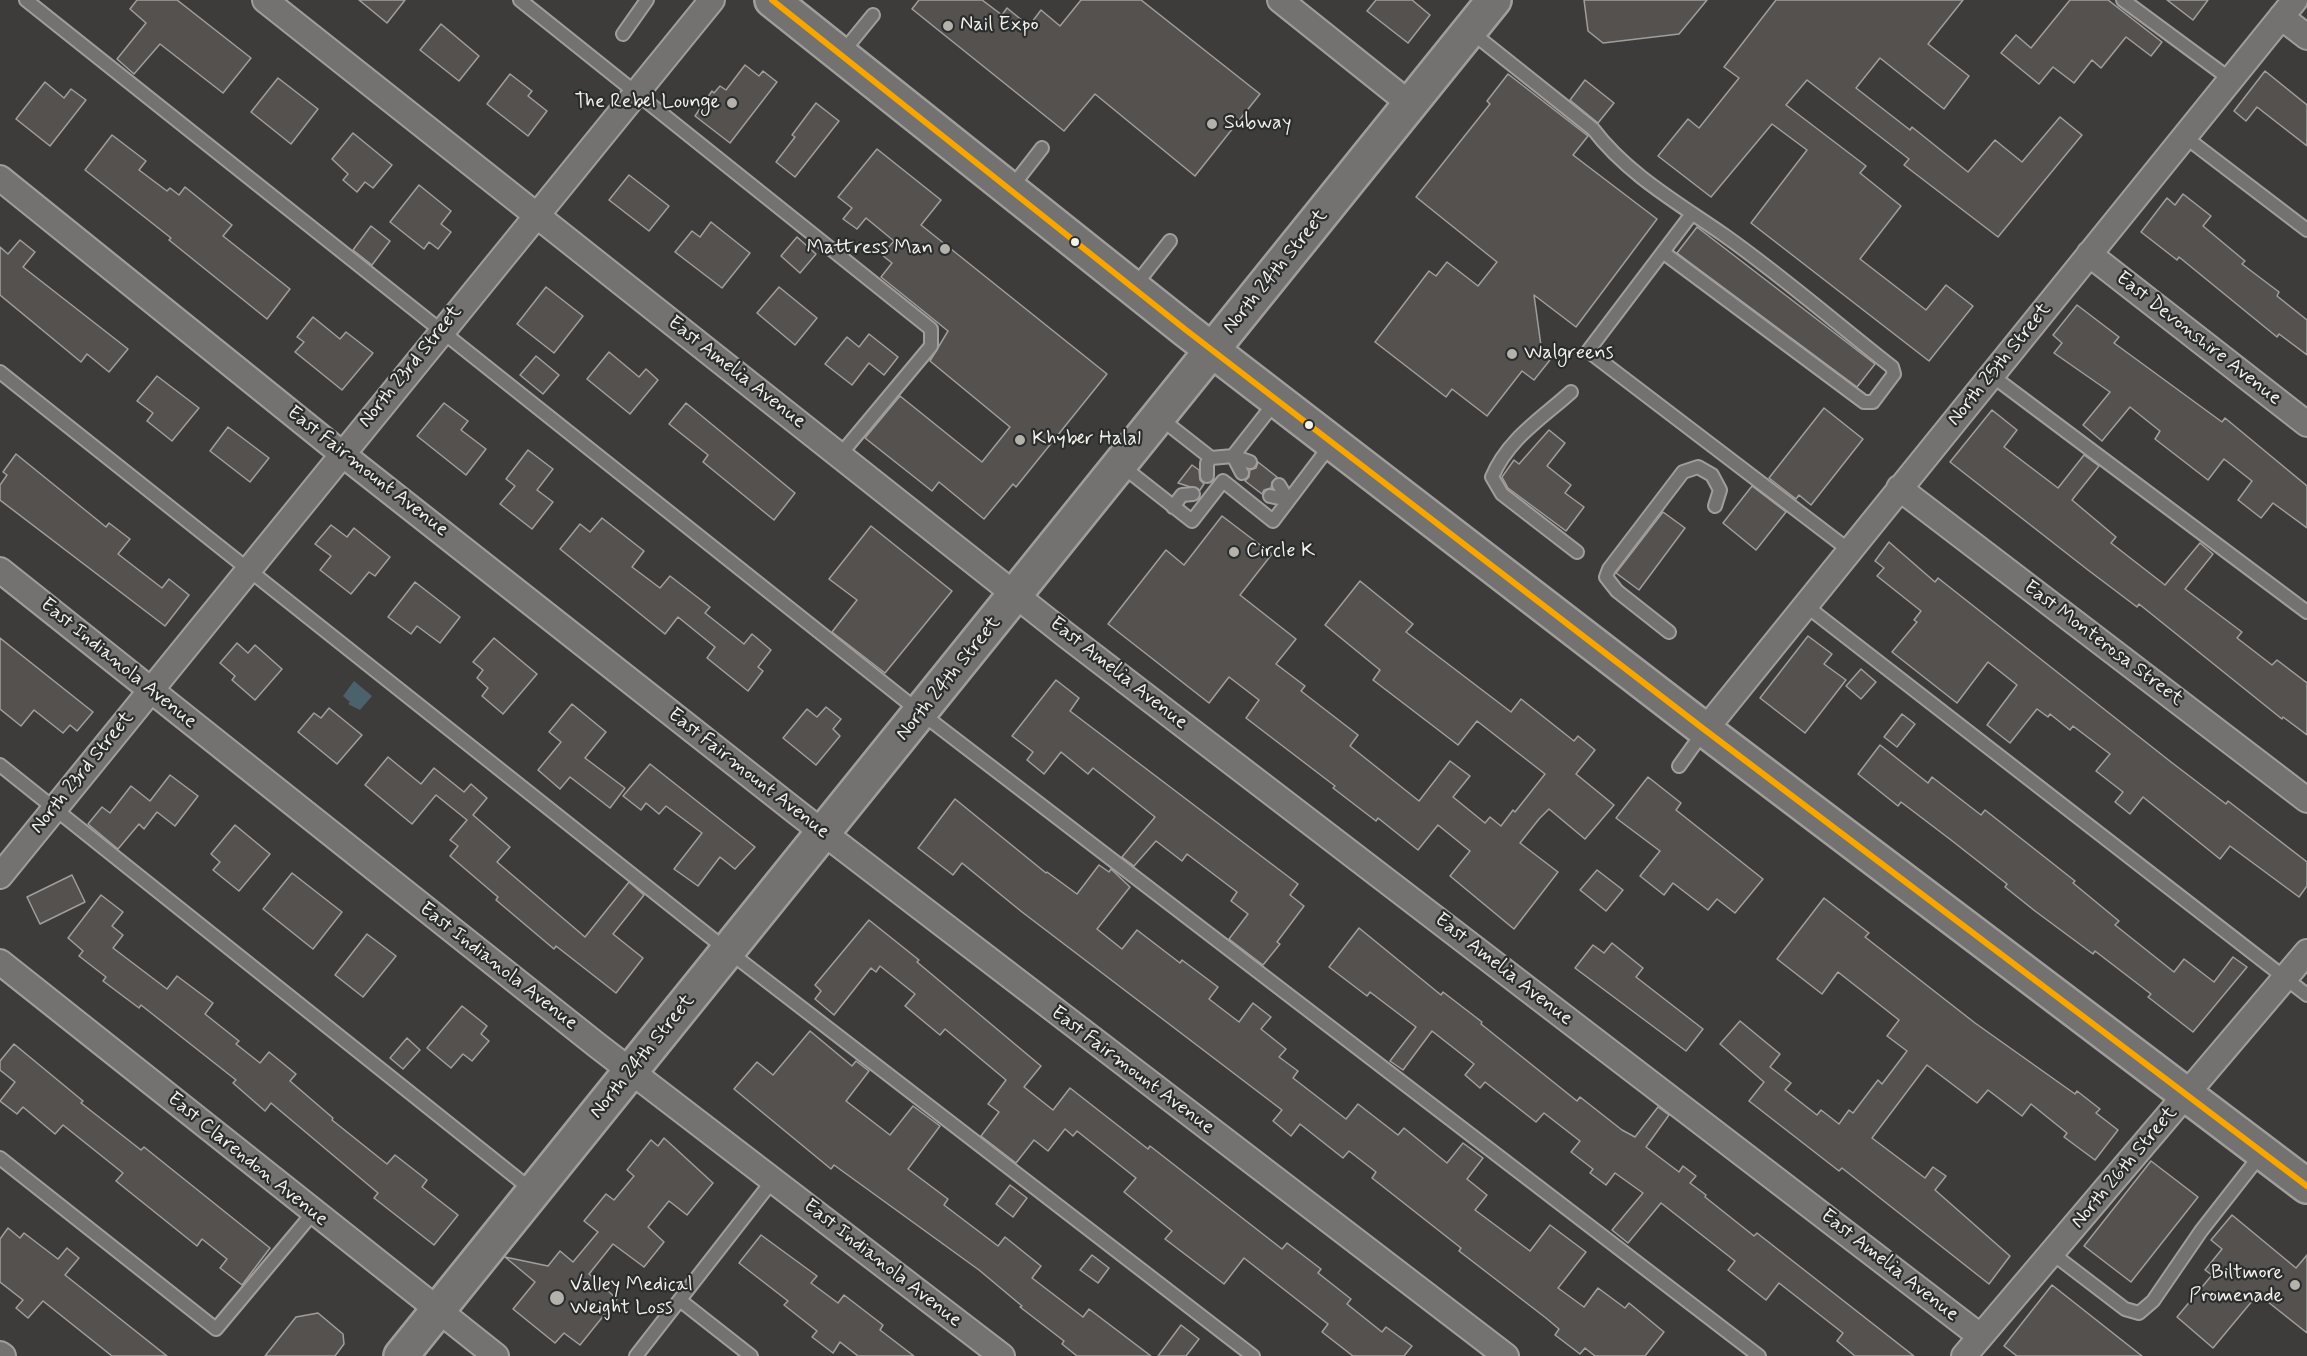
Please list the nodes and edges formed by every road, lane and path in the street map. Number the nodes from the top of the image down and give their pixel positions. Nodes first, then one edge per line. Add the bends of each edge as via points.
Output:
1 (26, 0) edge
2 (265, 0) edge
3 (520, 0) edge
4 (647, 0) edge
5 (712, 0) edge
6 (772, 0) edge
7 (1280, 0) edge
8 (1494, 0) edge
9 (2124, 0) edge
10 (2288, 8) edge
11 (873, 15) dead end
12 (1469, 30) junction
13 (623, 34) dead end
14 (2307, 37) edge
15 (841, 54) junction
16 (2230, 80) junction
17 (636, 91) junction
18 (1410, 104) junction
19 (2184, 136) junction
20 (1042, 148) dead end
21 (0, 178) edge
22 (1010, 189) junction
23 (536, 214) junction
24 (1691, 215) junction
25 (2307, 230) edge
26 (1170, 242) dead end
27 (1664, 253) junction
28 (2089, 254) junction
29 (1133, 288) junction
30 (442, 329) junction
31 (1213, 350) junction
32 (0, 372) edge
33 (1991, 375) junction
34 (1571, 392) dead end
35 (1276, 400) junction
36 (1159, 418) junction
37 (2307, 424) edge
38 (1333, 442) junction
39 (341, 453) junction
40 (840, 455) junction
41 (1233, 456) junction
42 (1250, 462) dead end
43 (1121, 466) junction
44 (1242, 473) dead end
45 (1279, 485) dead end
46 (1899, 489) junction
47 (1186, 492) dead end
48 (1270, 496) dead end
49 (1288, 500) junction
50 (1714, 506) dead end
51 (1173, 507) junction
52 (1849, 549) junction
53 (1576, 552) dead end
54 (248, 569) junction
55 (0, 570) edge
56 (1017, 594) junction
57 (1805, 605) junction
58 (2307, 612) edge
59 (1669, 632) dead end
60 (150, 690) junction
61 (921, 713) junction
62 (1705, 730) junction
63 (0, 765) edge
64 (1679, 766) dead end
65 (2307, 800) edge
66 (54, 808) junction
67 (824, 833) junction
68 (0, 876) edge
69 (728, 951) junction
70 (2307, 952) edge
71 (0, 962) edge
72 (2285, 978) junction
73 (2307, 995) edge
74 (631, 1071) junction
75 (2187, 1094) junction
76 (2262, 1152) junction
77 (0, 1158) edge
78 (773, 1180) junction
79 (2307, 1186) edge
80 (534, 1192) junction
81 (313, 1213) junction
82 (2053, 1254) junction
83 (681, 1301) junction
84 (438, 1310) junction
85 (1980, 1336) junction
86 (401, 1356) edge
87 (496, 1356) edge
88 (636, 1356) edge
89 (751, 1356) edge
90 (1002, 1356) edge
91 (1253, 1356) edge
92 (1506, 1356) edge
93 (1759, 1356) edge
94 (1964, 1356) edge

1 - 30 lane
2 - 23 street, East Amelia Avenue
3 - 17 lane
4 - 13 lane
5 - 17 street, North 23rd Street
6 - 15 main road
7 - 18 street
8 - 12 main road, North 24th Street
9 - 16 lane
10 - 14 street
10 - 16 street, North 25th Street
11 - 15 lane
12 - 18 main road, North 24th Street
12 - 24 lane via 1593,129 1614,155
15 - 22 main road
16 - 19 street, North 25th Street
17 - 23 street, North 23rd Street
17 - 40 lane via 931,330 931,346
18 - 31 main road, North 24th Street
19 - 25 lane
19 - 28 street, North 25th Street
20 - 22 lane
21 - 39 street, East Fairmount Avenue
22 - 29 main road
23 - 30 street, North 23rd Street
23 - 40 street, East Amelia Avenue
24 - 27 lane
24 - 27 lane via 1817,308 1892,367 1894,374 1873,402 1864,402
26 - 29 lane
27 - 52 lane via 1588,351
28 - 33 street, North 25th Street
28 - 37 street, East Devonshire Avenue
29 - 31 main road
30 - 39 street, North 23rd Street
30 - 61 lane
31 - 35 main road
31 - 36 main road, North 24th Street
32 - 54 lane
33 - 46 street, North 25th Street
33 - 58 lane
34 - 53 lane via 1529,425 1492,477 1502,494
35 - 38 main road
35 - 41 lane
36 - 41 lane via 1205,466
36 - 43 main road, North 24th Street
38 - 49 lane
38 - 62 main road
39 - 54 street, North 23rd Street
39 - 67 street, East Fairmount Avenue
40 - 56 street, East Amelia Avenue
41 - 42 lane
41 - 44 lane
43 - 51 lane
43 - 56 main road, North 24th Street
45 - 49 lane
46 - 52 street, North 25th Street
46 - 65 street, East Monterosa Street
47 - 51 lane
48 - 49 lane
49 - 51 lane via 1273,521 1223,481 1192,521
50 - 59 lane via 1720,490 1712,475 1698,467 1683,472 1606,577 1617,591
52 - 57 street, North 25th Street
54 - 60 street, North 23rd Street
54 - 69 lane
55 - 60 street, East Indianola Avenue
56 - 61 main road, North 24th Street
56 - 85 street, East Amelia Avenue
57 - 62 street, North 25th Street
57 - 72 lane
60 - 66 street, North 23rd Street
60 - 74 street, East Indianola Avenue
61 - 67 main road, North 24th Street
61 - 93 lane
62 - 64 lane
62 - 75 main road
63 - 66 lane
66 - 68 street, North 23rd Street
66 - 80 lane
67 - 69 main road, North 24th Street
67 - 92 street, East Fairmount Avenue
69 - 74 main road, North 24th Street
69 - 91 lane
70 - 72 street, North 26th Street
71 - 81 street, East Clarendon Avenue
72 - 73 lane
72 - 75 street, North 26th Street
74 - 78 street, East Indianola Avenue
74 - 80 main road, North 24th Street
75 - 76 main road
75 - 82 street, North 26th Street
76 - 79 main road
76 - 82 lane via 2153,1301 2139,1313 2125,1309
77 - 81 lane via 216,1329
78 - 83 lane
78 - 90 street, East Indianola Avenue
80 - 84 main road, North 24th Street
81 - 84 street, East Clarendon Avenue
82 - 85 street, North 26th Street
83 - 88 lane
83 - 89 lane
84 - 86 main road, North 24th Street
84 - 87 street, East Clarendon Avenue
85 - 94 street, North 26th Street

